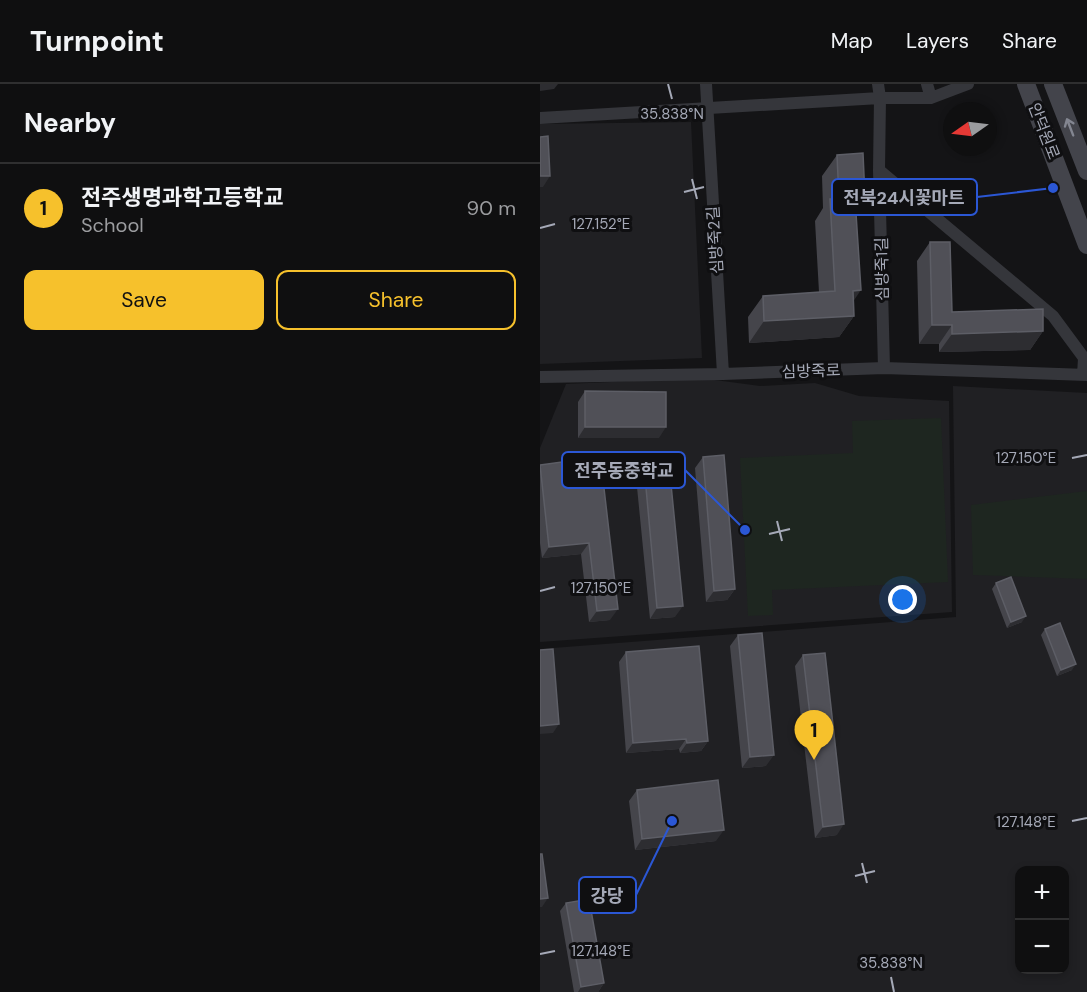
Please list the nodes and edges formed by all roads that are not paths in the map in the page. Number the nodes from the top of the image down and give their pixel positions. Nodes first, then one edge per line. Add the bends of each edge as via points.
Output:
1 (706, 84) edge
2 (878, 84) edge
3 (927, 84) edge
4 (968, 84) edge
5 (1026, 84) edge
6 (1053, 84) edge
7 (880, 98) junction
8 (932, 98) junction
9 (708, 107) junction
10 (540, 118) edge
11 (879, 170) junction
12 (1087, 171) edge
13 (1087, 245) edge
14 (884, 368) junction
15 (723, 374) junction
16 (1085, 375) edge
17 (540, 377) edge

1 - 9 street, 심방죽2길
2 - 7 street, 심방죽1길
3 - 8 street
4 - 8 street
5 - 13 street, 안덕원로
12 -> 6 street, 안덕원로
7 - 8 street
7 - 9 street
7 - 11 street, 심방죽1길
9 - 10 street
9 - 15 street, 심방죽2길
11 - 14 street, 심방죽1길
11 - 16 street, 심방죽로 via 1053,316 1083,358
14 - 15 street, 심방죽로
14 - 16 street, 심방죽로
15 - 17 street, 심방죽로

